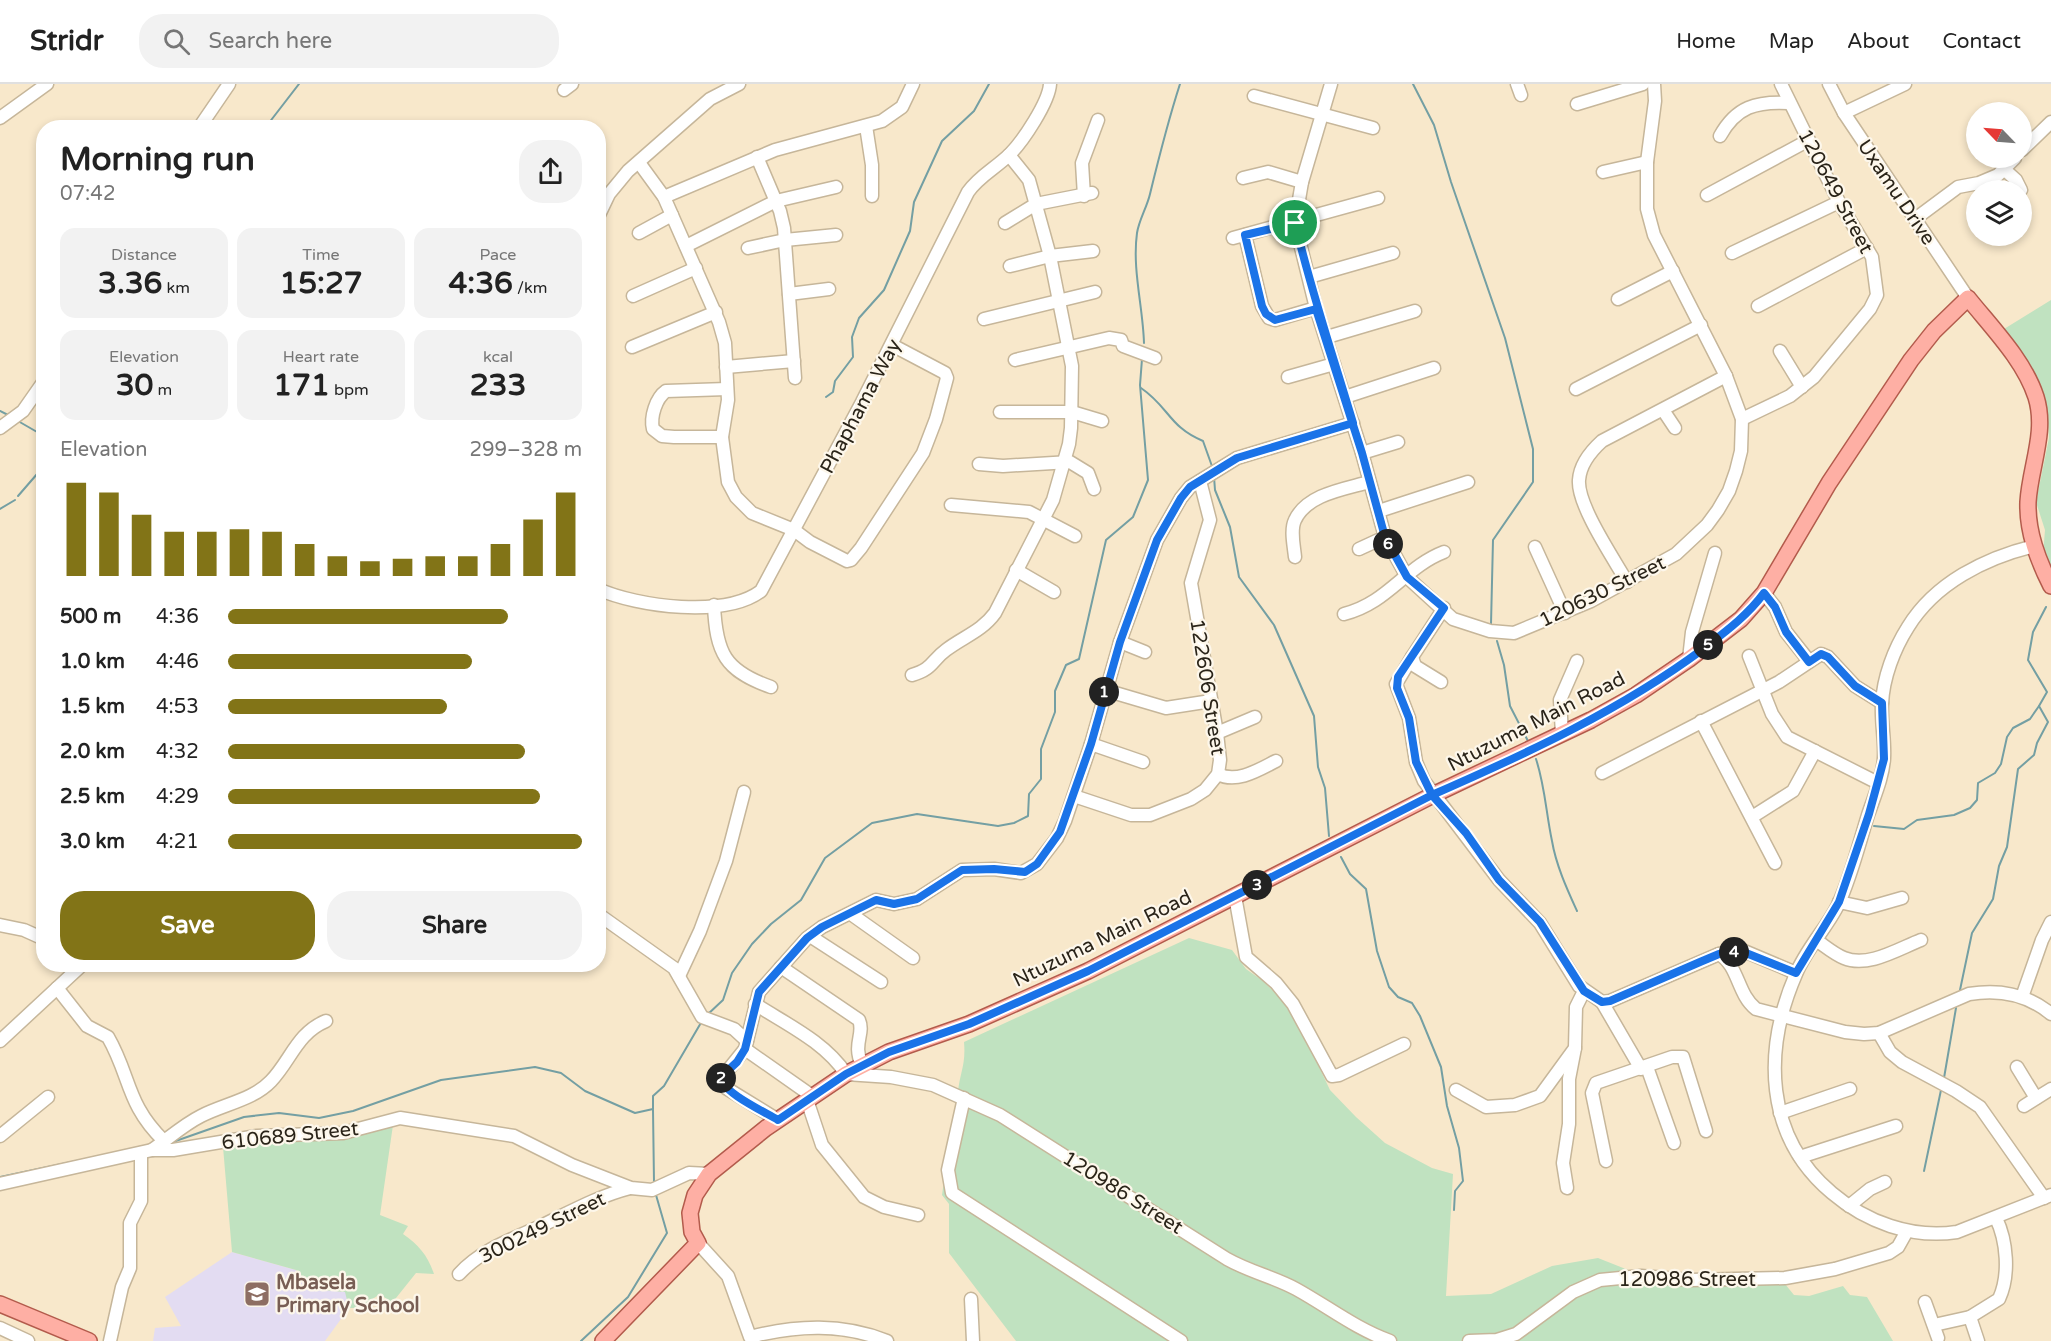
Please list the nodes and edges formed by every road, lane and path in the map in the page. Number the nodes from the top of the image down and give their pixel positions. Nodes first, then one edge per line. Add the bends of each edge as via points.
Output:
1 (47, 84) edge
2 (229, 84) edge
3 (913, 84) edge
4 (1050, 84) edge
5 (1331, 84) edge
6 (1643, 84) edge
7 (1654, 84) edge
8 (1781, 84) edge
9 (1829, 84) edge
10 (1905, 84) edge
11 (731, 85) edge
12 (1254, 96) dead end
13 (1789, 103) junction
14 (1577, 104) dead end
15 (1844, 113) junction
16 (1322, 115) junction
17 (0, 118) edge
18 (204, 120) edge
19 (1098, 120) dead end
20 (2051, 122) edge
21 (866, 126) junction
22 (1373, 128) dead end
23 (1720, 136) dead end
24 (1809, 140) junction
25 (2032, 140) edge
26 (1009, 155) junction
27 (757, 157) junction
28 (1647, 162) junction
29 (640, 164) junction
30 (2005, 170) joint
31 (1603, 172) dead end
32 (1243, 178) dead end
33 (2016, 180) edge
34 (1302, 182) junction
35 (836, 187) dead end
36 (606, 190) edge
37 (1707, 195) dead end
38 (872, 196) dead end
39 (664, 198) junction
40 (1378, 198) dead end
41 (776, 201) junction
42 (1839, 202) junction
43 (1036, 204) junction
44 (672, 215) junction
45 (1916, 219) junction
46 (1005, 223) dead end
47 (1295, 223) junction
48 (639, 233) dead end
49 (836, 235) dead end
50 (785, 240) junction
51 (686, 246) junction
52 (748, 248) dead end
53 (1867, 248) junction
54 (1093, 251) dead end
55 (1393, 253) dead end
56 (1732, 253) dead end
57 (1050, 256) junction
58 (1010, 266) dead end
59 (696, 268) junction
60 (1673, 271) junction
61 (1309, 277) junction
62 (828, 289) dead end
63 (1095, 292) dead end
64 (789, 294) junction
65 (633, 296) dead end
66 (1968, 298) junction
67 (1618, 299) dead end
68 (1058, 300) junction
69 (1758, 306) dead end
70 (1316, 309) junction
71 (1415, 311) dead end
72 (716, 312) junction
73 (984, 319) dead end
74 (1701, 325) junction
75 (1327, 337) junction
76 (892, 345) junction
77 (632, 347) dead end
78 (1070, 348) junction
79 (1780, 351) dead end
80 (1155, 358) dead end
81 (1015, 360) dead end
82 (794, 361) junction
83 (1334, 364) junction
84 (726, 367) junction
85 (1434, 368) dead end
86 (1726, 376) junction
87 (1288, 377) dead end
88 (795, 378) dead end
89 (1802, 387) junction
90 (727, 389) junction
91 (1576, 389) dead end
92 (36, 392) edge
93 (1345, 397) junction
94 (1663, 410) junction
95 (1000, 412) dead end
96 (1071, 412) junction
97 (1743, 419) junction
98 (1102, 421) dead end
99 (1353, 423) junction
100 (0, 428) edge
101 (1675, 428) dead end
102 (722, 437) junction
103 (1398, 442) dead end
104 (1362, 453) junction
105 (979, 464) dead end
106 (1063, 464) junction
107 (1208, 476) junction
108 (1369, 482) junction
109 (1468, 482) dead end
110 (1094, 489) dead end
111 (951, 505) dead end
112 (1379, 511) junction
113 (1044, 519) junction
114 (794, 530) junction
115 (1076, 536) dead end
116 (1385, 537) junction
117 (2034, 546) junction
118 (1534, 547) dead end
119 (1359, 549) dead end
120 (1444, 552) dead end
121 (1715, 553) dead end
122 (1295, 557) dead end
123 (1016, 570) junction
124 (1407, 577) junction
125 (1627, 582) junction
126 (2051, 586) edge
127 (606, 592) edge
128 (1053, 592) dead end
129 (1764, 593) junction
130 (714, 605) junction
131 (1444, 608) junction
132 (1565, 613) junction
133 (1344, 614) dead end
134 (1120, 642) junction
135 (1145, 652) dead end
136 (1749, 656) dead end
137 (1412, 657) junction
138 (1689, 659) junction
139 (1577, 661) dead end
140 (1809, 662) junction
141 (912, 675) dead end
142 (1441, 682) dead end
143 (771, 687) dead end
144 (1761, 689) junction
145 (1105, 690) junction
146 (1211, 702) junction
147 (1882, 703) junction
148 (1255, 717) dead end
149 (1701, 721) junction
150 (1217, 733) junction
151 (1562, 734) junction
152 (1091, 744) junction
153 (1815, 751) junction
154 (1276, 761) dead end
155 (1143, 762) dead end
156 (1602, 773) dead end
157 (1218, 774) junction
158 (1878, 783) junction
159 (744, 792) dead end
160 (1432, 795) junction
161 (1074, 796) junction
162 (1752, 817) junction
163 (1775, 864) dead end
164 (1235, 896) junction
165 (1902, 898) dead end
166 (1839, 902) junction
167 (851, 914) junction
168 (606, 920) edge
169 (2051, 922) edge
170 (0, 925) edge
171 (36, 935) edge
172 (810, 936) junction
173 (1816, 940) junction
174 (1921, 940) dead end
175 (1719, 954) junction
176 (913, 958) dead end
177 (781, 967) junction
178 (71, 972) edge
179 (1796, 973) junction
180 (679, 976) junction
181 (881, 982) dead end
182 (57, 988) junction
183 (1584, 991) junction
184 (2022, 997) junction
185 (1602, 1002) junction
186 (755, 1004) junction
187 (2051, 1014) edge
188 (1781, 1016) junction
189 (326, 1021) dead end
190 (1879, 1033) junction
191 (2, 1037) edge
192 (1404, 1044) dead end
193 (746, 1045) junction
194 (1575, 1048) junction
195 (862, 1065) junction
196 (2017, 1067) dead end
197 (1644, 1068) junction
198 (846, 1074) junction
199 (1850, 1089) dead end
200 (2051, 1089) edge
201 (1456, 1090) dead end
202 (48, 1097) dead end
203 (809, 1098) junction
204 (964, 1098) junction
205 (2036, 1098) junction
206 (2024, 1106) dead end
207 (1780, 1113) junction
208 (778, 1120) junction
209 (1896, 1126) dead end
210 (1706, 1131) dead end
211 (0, 1136) edge
212 (164, 1141) junction
213 (1674, 1143) dead end
214 (146, 1151) junction
215 (1800, 1157) junction
216 (1606, 1161) dead end
217 (709, 1174) junction
218 (1885, 1182) dead end
219 (0, 1184) edge
220 (631, 1188) junction
221 (1567, 1188) dead end
222 (2047, 1197) edge
223 (1850, 1206) junction
224 (918, 1215) dead end
225 (1996, 1218) junction
226 (1907, 1231) junction
227 (698, 1243) junction
228 (459, 1274) dead end
229 (971, 1299) dead end
230 (1925, 1302) dead end
231 (0, 1304) edge
232 (1970, 1317) junction
233 (1934, 1325) junction
234 (0, 1328) edge
235 (1938, 1338) dead end
236 (748, 1339) edge
237 (28, 1341) edge
238 (89, 1341) edge
239 (110, 1341) edge
240 (603, 1341) edge
241 (887, 1341) edge
242 (973, 1341) edge
243 (1181, 1341) edge
244 (1390, 1341) edge
245 (1469, 1341) edge
246 (1978, 1341) edge

1 - 17 street
2 - 18 street
3 - 21 street via 895,114
4 - 26 street, Phaphama Way via 1040,111
5 - 16 street, 120630 Street
6 - 14 street
7 - 28 street, 120630 Street
8 - 13 street, 120649 Street
9 - 15 street, Uxamu Drive
10 - 15 street
11 - 29 street via 710,99
12 - 16 street
13 - 23 street via 1738,111
13 - 24 street, 120649 Street
15 - 45 street, Uxamu Drive
16 - 22 street
16 - 34 street, 120630 Street
19 - 43 street via 1082,163 1088,195
20 - 25 street
21 - 27 street
21 - 38 street
24 - 37 street
24 - 42 street, 120649 Street
26 - 43 street via 1029,180
26 - 76 street, Phaphama Way via 968,192
27 - 39 street
27 - 41 street
28 - 31 street
28 - 60 street, 120630 Street via 1650,222
29 - 36 street
29 - 39 street
30 - 33 street
30 - 45 street via 1989,180 1958,187
32 - 34 street via 1268,172
34 - 47 street, 120630 Street
35 - 41 street
39 - 44 street
40 - 47 street
41 - 50 street
41 - 51 street
42 - 53 street, 120649 Street
42 - 56 street
43 - 46 street
43 - 57 street
44 - 48 street
44 - 51 street
45 - 66 street, Uxamu Drive
47 - 61 street, 120630 Street
47 - 70 street via 1239,237 1266,314 1275,320
49 - 50 street
50 - 52 street
50 - 64 street
51 - 59 street
53 - 69 street
53 - 89 street, 120649 Street via 1878,287 1874,303
54 - 57 street
55 - 61 street
57 - 58 street
57 - 68 street
59 - 65 street
59 - 72 street
60 - 67 street
60 - 74 street, 120630 Street
61 - 70 street, 120630 Street
62 - 64 street
63 - 68 street
64 - 82 street
66 - 117 main road via 2015,359 2036,398 2040,422 2028,503
66 - 129 main road, Ntuzuma Main Road via 1911,360 1828,483
68 - 73 street
68 - 78 street
70 - 75 street, 120630 Street
71 - 75 street
72 - 77 street
72 - 84 street via 725,343
74 - 86 street, 120630 Street
74 - 91 street
75 - 83 street, 120630 Street
76 - 114 street, Phaphama Way
76 - 114 street via 945,373 947,378 923,453 851,560 810,542
78 - 80 street via 1114,338 1121,340 1123,346
78 - 81 street
78 - 96 street
79 - 89 street
82 - 84 street
82 - 88 street
83 - 87 street
83 - 93 street, 120630 Street
84 - 90 street
85 - 93 street
86 - 94 street
86 - 97 street, 120630 Street
89 - 97 street, 120649 Street
90 - 102 street
90 - 102 street via 666,391 652,416 653,429 662,436
92 - 100 street via 23,411
93 - 99 street, 120630 Street
94 - 101 street
94 - 125 street via 1602,441 1587,458 1579,480 1593,524
95 - 96 street
96 - 98 street
96 - 106 street
97 - 125 street, 120630 Street via 1736,471 1718,510 1676,554
99 - 104 street, 120630 Street
99 - 107 street via 1237,458
102 - 114 street via 728,482 736,497 752,513
103 - 104 street
104 - 108 street, 120630 Street
105 - 106 street
106 - 110 street via 1070,462 1084,469
106 - 113 street
107 - 134 street via 1186,492 1167,520
107 - 146 street, 122606 Street via 1210,520 1191,583
108 - 112 street, 120630 Street
108 - 122 street via 1315,500 1302,511 1293,527
109 - 112 street
111 - 113 street via 1011,509
112 - 116 street, 120630 Street
113 - 115 street
113 - 123 street
114 - 130 street, Phaphama Way via 760,591 740,603
116 - 119 street
116 - 124 street, 120630 Street
117 - 126 main road
117 - 147 street via 1977,566 1951,582 1920,611 1907,627 1889,667
118 - 132 street
120 - 124 street via 1422,563
121 - 138 street via 1692,632
123 - 128 street
123 - 141 street via 988,621 946,650 929,669
124 - 131 street, 120630 Street
124 - 133 street via 1373,604
125 - 132 street, 120630 Street
127 - 130 street, Phaphama Way via 660,605
129 - 138 main road, Ntuzuma Main Road via 1741,619
129 - 140 street
130 - 143 street via 717,641 723,656 736,671
131 - 132 street, 120630 Street via 1454,619 1505,633
131 - 137 street
134 - 135 street
134 - 145 street
136 - 144 street
137 - 142 street via 1415,666
137 - 160 street via 1396,684 1409,718 1416,762
138 - 151 main road, Ntuzuma Main Road via 1636,695
139 - 151 street via 1560,700
140 - 144 street
140 - 147 street via 1821,654 1828,657 1855,686
144 - 149 street
144 - 153 street via 1784,733
145 - 146 street via 1166,708
145 - 152 street
146 - 150 street, 122606 Street
147 - 158 street via 1884,759
148 - 150 street
149 - 156 street
149 - 162 street
150 - 157 street, 122606 Street
151 - 160 main road, Ntuzuma Main Road
152 - 155 street
152 - 161 street
153 - 158 street
153 - 162 street via 1793,791
154 - 157 street via 1239,776
157 - 161 street, 122606 Street via 1191,799 1150,815 1131,814
158 - 166 street
159 - 180 street via 726,861
160 - 164 main road, Ntuzuma Main Road
160 - 183 street via 1466,833 1499,880 1540,922
161 - 167 street via 1057,838 1030,870 962,870 917,899 894,904 876,900
162 - 163 street
164 - 192 street via 1246,957 1293,1004 1332,1076
164 - 195 main road, Ntuzuma Main Road via 1088,971 969,1024
165 - 166 street via 1867,908
166 - 173 street
167 - 172 street
167 - 176 street
168 - 180 street via 674,968
169 - 184 street
170 - 171 street
172 - 177 street
172 - 181 street
173 - 174 street via 1843,958 1857,962
173 - 179 street
175 - 179 street via 1744,951
175 - 185 street
175 - 188 street via 1733,969 1751,1005
177 - 186 street via 762,988
177 - 195 street via 859,1020 856,1051
178 - 182 street
179 - 188 street
180 - 193 street via 697,1012 734,1029
182 - 191 street
182 - 212 street via 87,1026 108,1037 136,1108
183 - 185 street
183 - 194 street via 1576,1007
184 - 187 street
184 - 190 street via 1995,991 1969,994
185 - 197 street
186 - 193 street
186 - 198 street via 813,1041
188 - 190 street via 1856,1034
188 - 207 street via 1773,1057
189 - 212 street via 301,1037 276,1075 261,1089 199,1117
190 - 222 street via 1890,1052 1902,1062 1956,1091 1984,1112
193 - 203 street
193 - 208 street via 737,1062 721,1077 722,1084
194 - 201 street via 1535,1099 1486,1107
194 - 221 street via 1563,1163
195 - 198 main road, Ntuzuma Main Road
196 - 205 street
197 - 210 street via 1678,1056 1683,1058
197 - 213 street
197 - 216 street via 1600,1080 1592,1093
198 - 203 main road, Ntuzuma Main Road
198 - 204 street, 120986 Street via 922,1082
199 - 207 street
200 - 205 street
202 - 211 street
203 - 208 main road, Ntuzuma Main Road
203 - 224 street via 822,1145 864,1197 884,1207
204 - 243 street via 948,1170 952,1193
204 - 244 street, 120986 Street via 1000,1115 1241,1268 1293,1287 1360,1328
205 - 206 street
207 - 215 street
208 - 217 main road, Ntuzuma Main Road
209 - 215 street
212 - 214 street
214 - 219 street, 610689 Street
214 - 220 street, 610689 Street via 256,1136 343,1133 400,1118 514,1136 572,1166
214 - 239 street via 141,1201 130,1223 130,1268
215 - 223 street via 1826,1188
217 - 220 street, 610689 Street via 689,1173 652,1190
217 - 227 main road, Ntuzuma Main Road via 695,1195 690,1214
218 - 223 street
220 - 228 street, 300249 Street via 595,1199 494,1247
222 - 225 street
223 - 226 street via 1876,1221
225 - 226 street via 1949,1233
225 - 232 street via 2005,1246 2002,1292 1995,1302
226 - 245 street, 120986 Street via 1898,1247 1889,1253 1785,1278 1690,1280 1641,1276 1600,1280 1574,1292 1516,1334 1497,1340
227 - 236 street via 728,1276
227 - 240 main road
229 - 242 street
230 - 233 street
231 - 238 main road
232 - 233 street
232 - 246 street
233 - 235 street
234 - 237 street
236 - 241 street via 795,1328 828,1327

